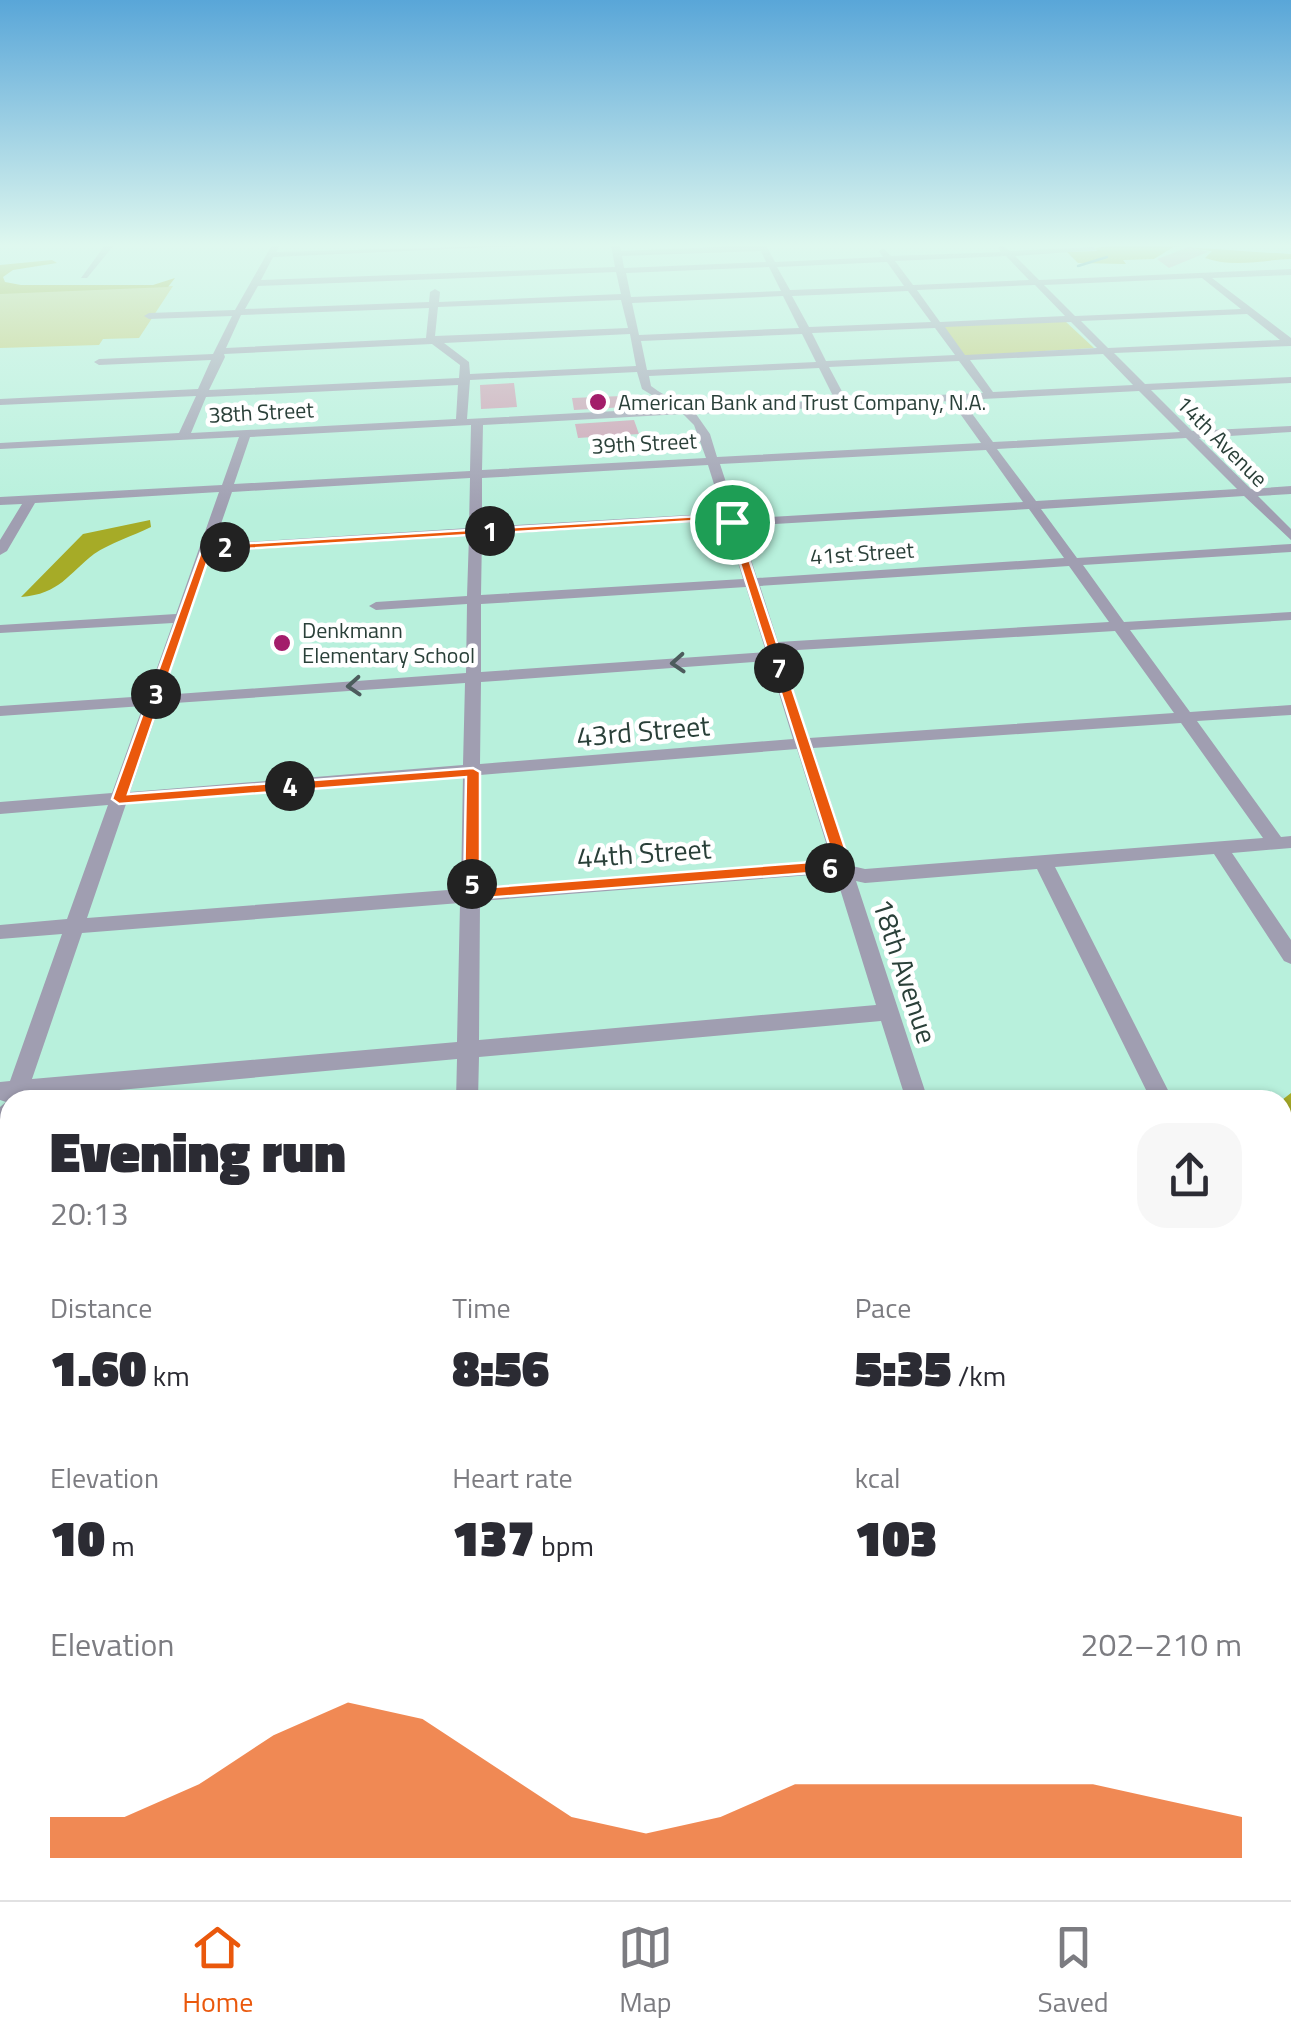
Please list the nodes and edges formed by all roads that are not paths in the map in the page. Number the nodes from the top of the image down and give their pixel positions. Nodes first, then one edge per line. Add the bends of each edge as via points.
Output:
1 (229, 334) edge
2 (429, 334) edge
3 (690, 334) edge
4 (806, 334) edge
5 (944, 334) edge
6 (1085, 334) edge
7 (633, 335) junction
8 (467, 338) junction
9 (432, 341) junction
10 (1291, 342) edge
11 (1102, 351) junction
12 (220, 354) junction
13 (467, 358) dead end
14 (962, 358) junction
15 (99, 362) dead end
16 (822, 364) junction
17 (641, 371) junction
18 (465, 379) junction
19 (1289, 383) edge
20 (646, 386) junction
21 (1141, 388) junction
22 (205, 393) junction
23 (990, 395) junction
24 (954, 397) junction
25 (0, 402) edge
26 (842, 403) junction
27 (639, 410) junction
28 (693, 410) junction
29 (524, 419) junction
30 (469, 422) junction
31 (1291, 430) edge
32 (246, 433) junction
33 (1188, 435) junction
34 (184, 436) junction
35 (0, 446) edge
36 (988, 446) junction
37 (712, 459) junction
38 (476, 472) junction
39 (228, 487) junction
40 (1291, 490) edge
41 (1246, 492) junction
42 (31, 499) junction
43 (0, 501) edge
44 (1031, 505) junction
45 (732, 519) junction
46 (475, 532) junction
47 (1291, 536) edge
48 (207, 548) junction
49 (1291, 548) edge
50 (0, 551) edge
51 (1072, 562) junction
52 (754, 582) junction
53 (475, 600) junction
54 (376, 606) dead end
55 (1291, 616) edge
56 (182, 618) junction
57 (1120, 626) junction
58 (0, 629) edge
59 (774, 652) junction
60 (474, 678) junction
61 (154, 700) junction
62 (1291, 710) edge
63 (0, 711) edge
64 (1185, 718) junction
65 (804, 745) junction
66 (473, 772) junction
67 (119, 799) junction
68 (0, 808) edge
69 (1284, 842) edge
70 (1219, 848) junction
71 (1043, 862) junction
72 (845, 872) junction
73 (472, 894) junction
74 (74, 926) junction
75 (0, 932) edge
76 (1291, 956) edge
77 (889, 1012) junction
78 (468, 1048) junction
79 (13, 1090) edge
80 (75, 1090) edge
81 (468, 1090) edge
82 (915, 1090) edge
83 (1157, 1090) edge

1 - 12 street
2 - 9 street
3 - 7 street
4 - 16 street
5 - 14 street
6 - 11 street, 14th Avenue
7 - 8 street
7 - 17 street
8 - 9 street
8 - 13 street
9 - 12 street
9 - 18 street via 464,360
10 - 11 street
11 - 14 street
11 - 21 street, 14th Avenue
12 - 15 street
12 - 22 street
14 - 16 street
14 - 23 street
16 - 17 street
16 - 26 street
17 - 18 street
17 - 20 street
17 - 28 street via 659,391
18 - 22 street
18 - 30 street
19 - 21 street, 38th Street
20 - 27 street via 648,405
20 - 28 street
21 - 23 street, 38th Street
21 - 33 street, 14th Avenue
22 - 25 street
22 - 34 street
23 - 24 street, 38th Street
24 - 26 street, 38th Street
24 - 36 street
26 - 28 street, 38th Street
27 - 28 street, 38th Street
27 - 29 street, 38th Street
28 - 29 street, 38th Street
28 - 37 street, 18th Avenue via 715,440
29 - 30 street, 38th Street
30 - 32 street, 38th Street
30 - 38 street
31 - 33 street, 39th Street
32 - 34 street, 38th Street
32 - 39 street
33 - 36 street, 39th Street
33 - 41 street, 14th Avenue
34 - 35 street, 38th Street
36 - 37 street, 39th Street
36 - 44 street
37 - 38 street, 39th Street
37 - 45 street, 18th Avenue
38 - 39 street, 39th Street
38 - 46 street
39 - 42 street, 39th Street
39 - 48 street
40 - 41 street
41 - 44 street
41 - 47 street, 14th Avenue
42 - 43 street, 39th Street
42 - 50 street
44 - 45 street
44 - 51 street
45 - 46 street
45 - 52 street, 18th Avenue
46 - 48 street
46 - 53 street
48 - 56 street
49 - 51 street, 41st Street
51 - 52 street, 41st Street
51 - 57 street
52 - 53 street, 41st Street
52 - 59 street, 18th Avenue
53 - 54 street, 41st Street
53 - 60 street
55 - 57 street
56 - 58 street
56 - 61 street
57 - 59 street
57 - 64 street
59 -> 60 street
59 - 65 street, 18th Avenue
60 -> 61 street
60 - 66 street
61 - 63 street
61 - 67 street
62 - 64 street, 43rd Street
64 - 65 street, 43rd Street
64 - 69 street
65 - 66 street, 43rd Street
65 - 72 street, 18th Avenue
66 - 67 street, 43rd Street
66 - 73 street
67 - 68 street, 43rd Street
67 - 74 street
69 - 70 street, 44th Street
70 - 71 street, 44th Street
70 - 76 street
71 - 72 street, 44th Street
71 - 83 street
72 - 73 street, 44th Street via 824,866
72 - 77 street, 18th Avenue
73 - 74 street, 44th Street
73 - 78 street
74 - 75 street, 44th Street
74 - 79 street
77 - 78 street
77 - 82 street, 18th Avenue
78 - 80 street
78 - 81 street

